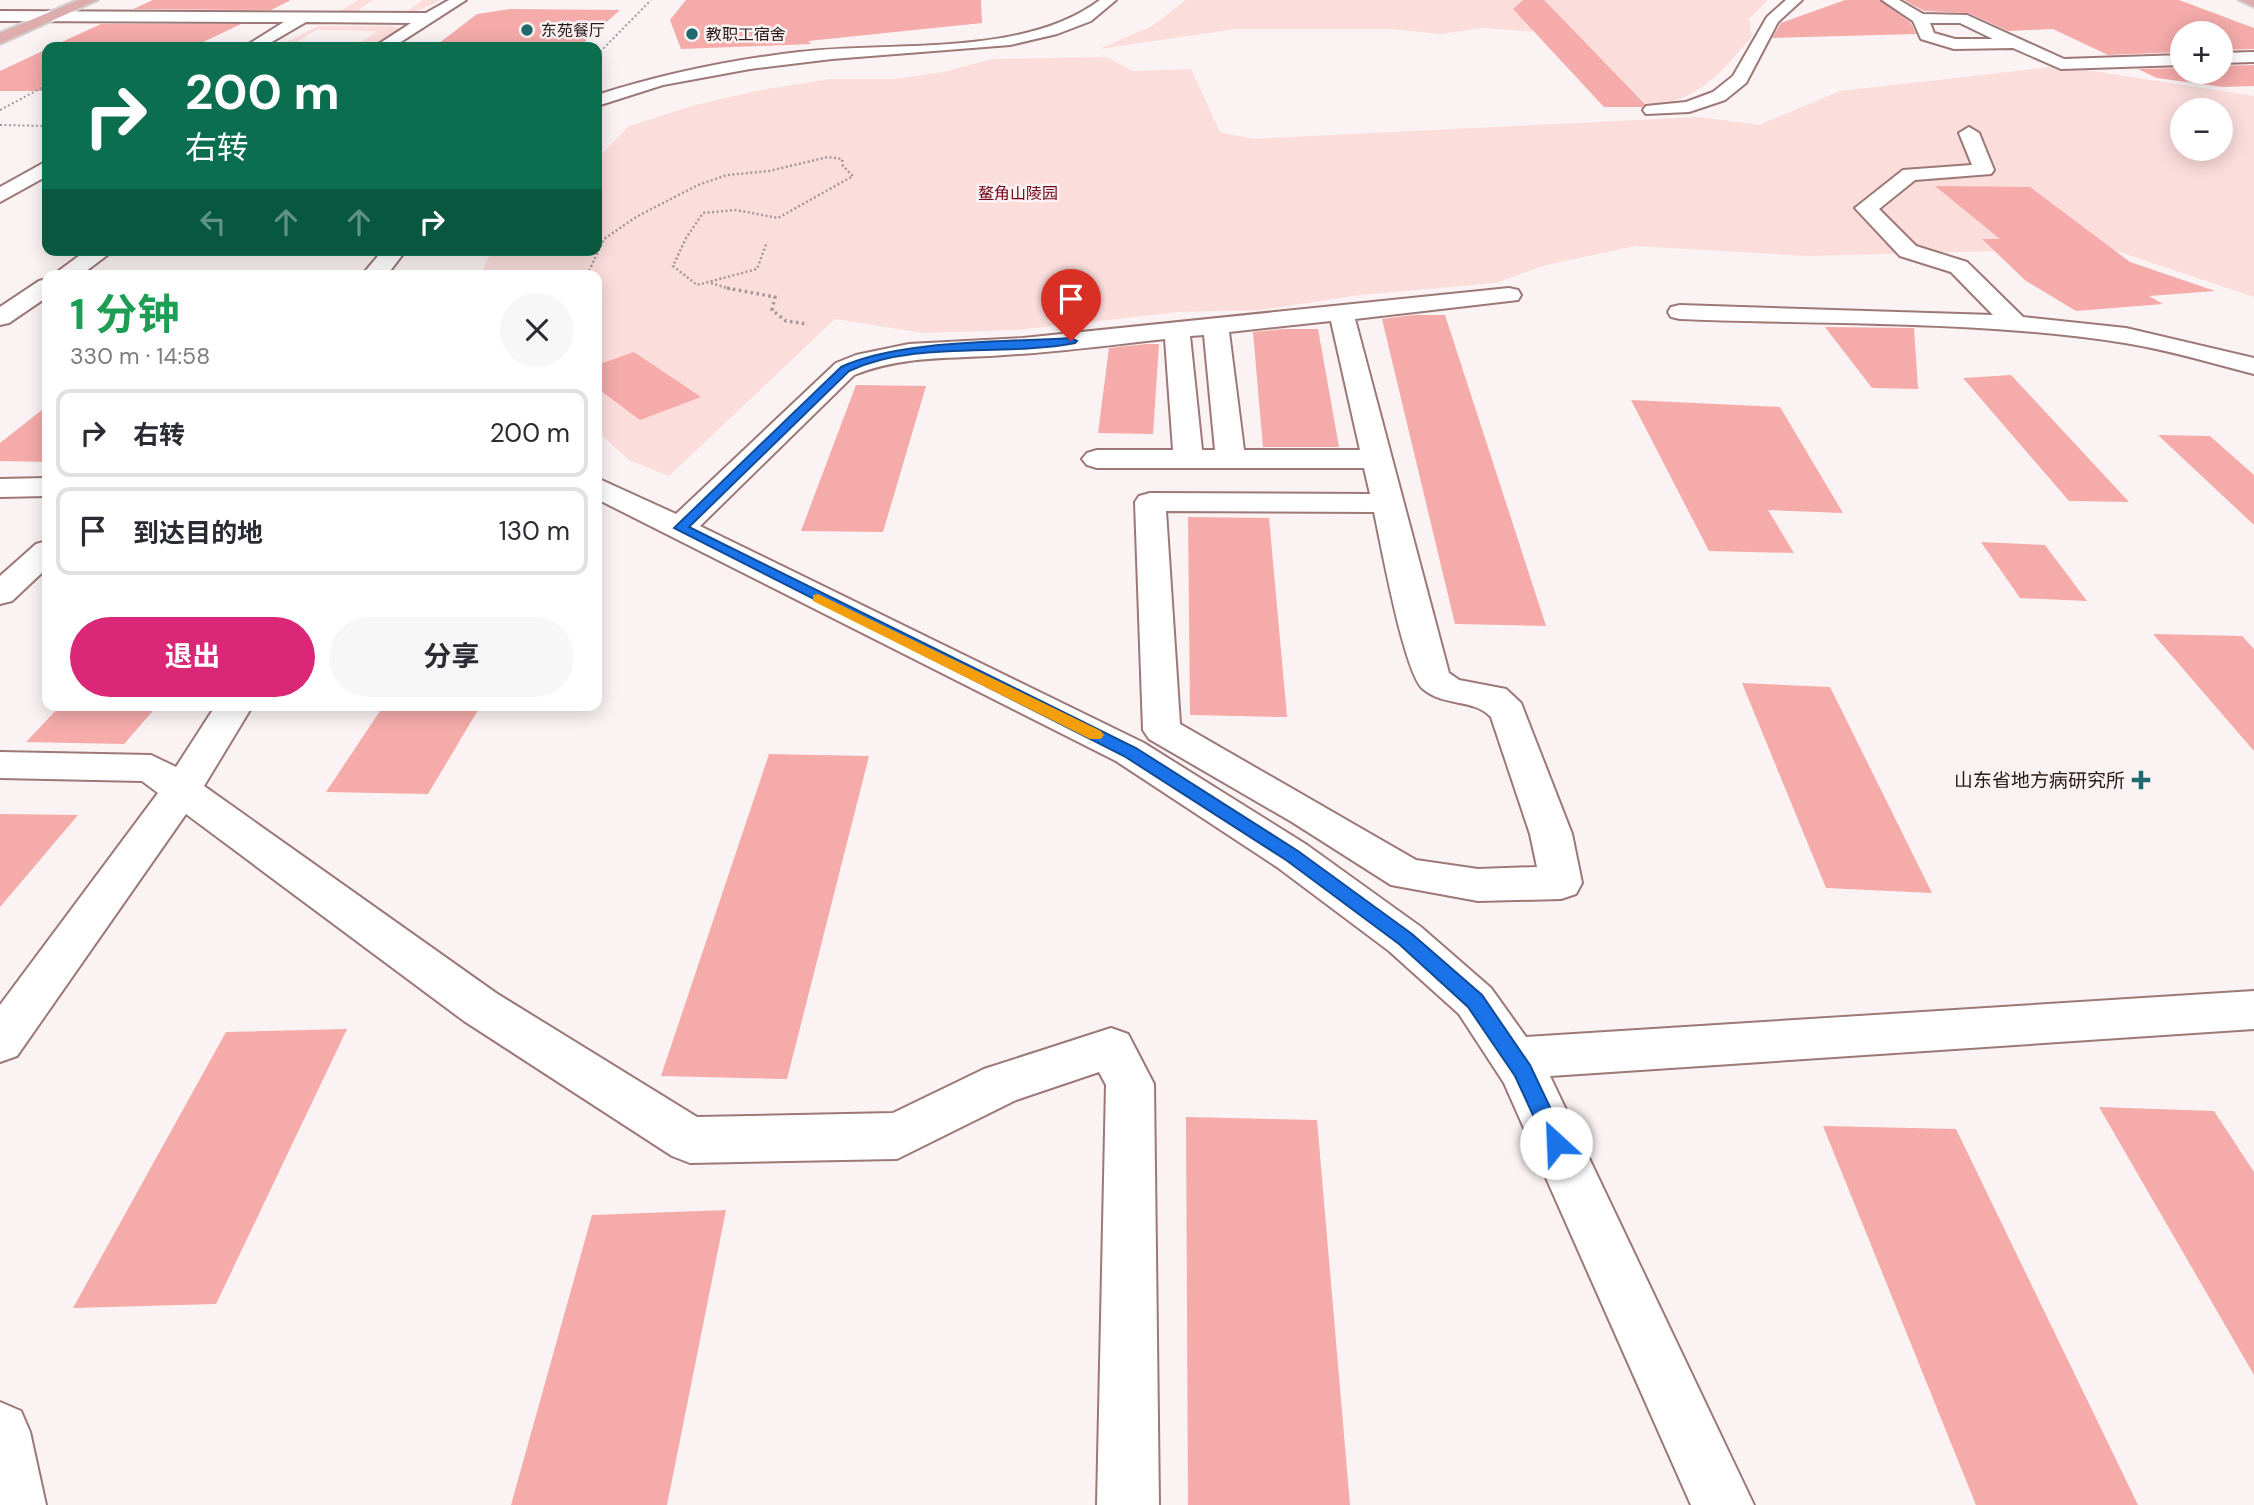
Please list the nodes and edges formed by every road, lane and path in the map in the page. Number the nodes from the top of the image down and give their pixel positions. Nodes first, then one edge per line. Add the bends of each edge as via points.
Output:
1 (91, 0) edge
2 (141, 0) edge
3 (333, 0) edge
4 (459, 0) edge
5 (651, 0) edge
6 (1109, 0) edge
7 (1795, 0) edge
8 (1889, 0) edge
9 (1914, 0) edge
10 (2246, 0) edge
11 (2254, 3) edge
12 (126, 6) dead end
13 (0, 16) edge
14 (52, 16) junction
15 (1951, 18) junction
16 (300, 19) junction
17 (1920, 19) junction
18 (427, 20) junction
19 (0, 39) edge
20 (260, 42) edge
21 (390, 42) edge
22 (2016, 43) junction
23 (602, 51) edge
24 (2254, 57) edge
25 (2233, 58) edge
26 (2170, 60) edge
27 (42, 88) edge
28 (602, 99) edge
29 (0, 110) edge
30 (1653, 110) dead end
31 (0, 125) edge
32 (42, 126) edge
33 (1969, 134) dead end
34 (42, 170) edge
35 (0, 196) edge
36 (768, 242) dead end
37 (602, 243) edge
38 (94, 256) edge
39 (390, 256) edge
40 (73, 270) edge
41 (378, 270) edge
42 (710, 282) junction
43 (33, 289) edge
44 (1509, 295) dead end
45 (1341, 312) junction
46 (1680, 312) dead end
47 (0, 318) edge
48 (2014, 322) junction
49 (808, 324) dead end
50 (1216, 325) junction
51 (1177, 330) junction
52 (2254, 366) edge
53 (1097, 459) dead end
54 (1188, 459) junction
55 (1230, 459) junction
56 (1377, 459) junction
57 (0, 488) edge
58 (42, 488) edge
59 (602, 488) edge
60 (1388, 502) junction
61 (680, 528) junction
62 (42, 556) edge
63 (0, 594) edge
64 (231, 711) edge
65 (0, 765) edge
66 (180, 792) junction
67 (2248, 1010) edge
68 (4, 1031) edge
69 (1515, 1058) junction
70 (0, 1432) edge
71 (15, 1505) edge
72 (1128, 1505) edge
73 (1723, 1505) edge

1 - 14 main road
2 - 12 street
3 - 16 street
4 - 18 street
5 - 23 path
6 - 28 street via 1098,13 1070,26 1025,36 802,57 668,79
7 - 30 street via 1772,20 1740,79 1719,96 1689,107
8 - 17 street
9 - 15 street
10 - 11 main road
13 - 14 street
14 - 16 street
14 - 19 main road
15 - 17 street
15 - 22 street via 1962,18
16 - 18 street
16 - 20 street
17 - 22 street via 1927,36 1954,44
18 - 21 street
22 - 26 street via 2061,64
24 - 25 street
27 - 29 path
31 - 32 path
33 - 48 street via 1984,170 1910,174 1866,208 1908,251 1959,267
34 - 35 street
36 - 42 path via 757,269
37 - 42 path via 636,217 698,184 828,157 842,159 853,176 778,218 736,210 702,213 673,266 697,285
38 - 40 street
39 - 41 street
42 - 49 path via 775,297 772,310 786,321
43 - 47 street
44 - 45 street
45 - 50 street
45 - 56 street
46 - 48 street
48 - 52 street via 2146,337
50 - 51 street
50 - 55 street
51 - 54 street
51 - 61 street via 863,360 845,369
53 - 54 street
54 - 55 street
55 - 56 street
56 - 60 street
57 - 58 street
59 - 61 street
60 - 60 street via 1433,679 1449,691 1493,697 1508,712 1551,834 1561,883 1478,885 1406,874 1162,730 1150,502
61 - 69 street via 1130,752 1292,856 1405,939 1475,1001
62 - 63 street
64 - 66 street
65 - 66 street via 151,768
66 - 68 street
66 - 72 street via 480,1007 690,1140 897,1136 1001,1084 1111,1048 1130,1084
67 - 69 street
69 - 73 street
70 - 71 street

